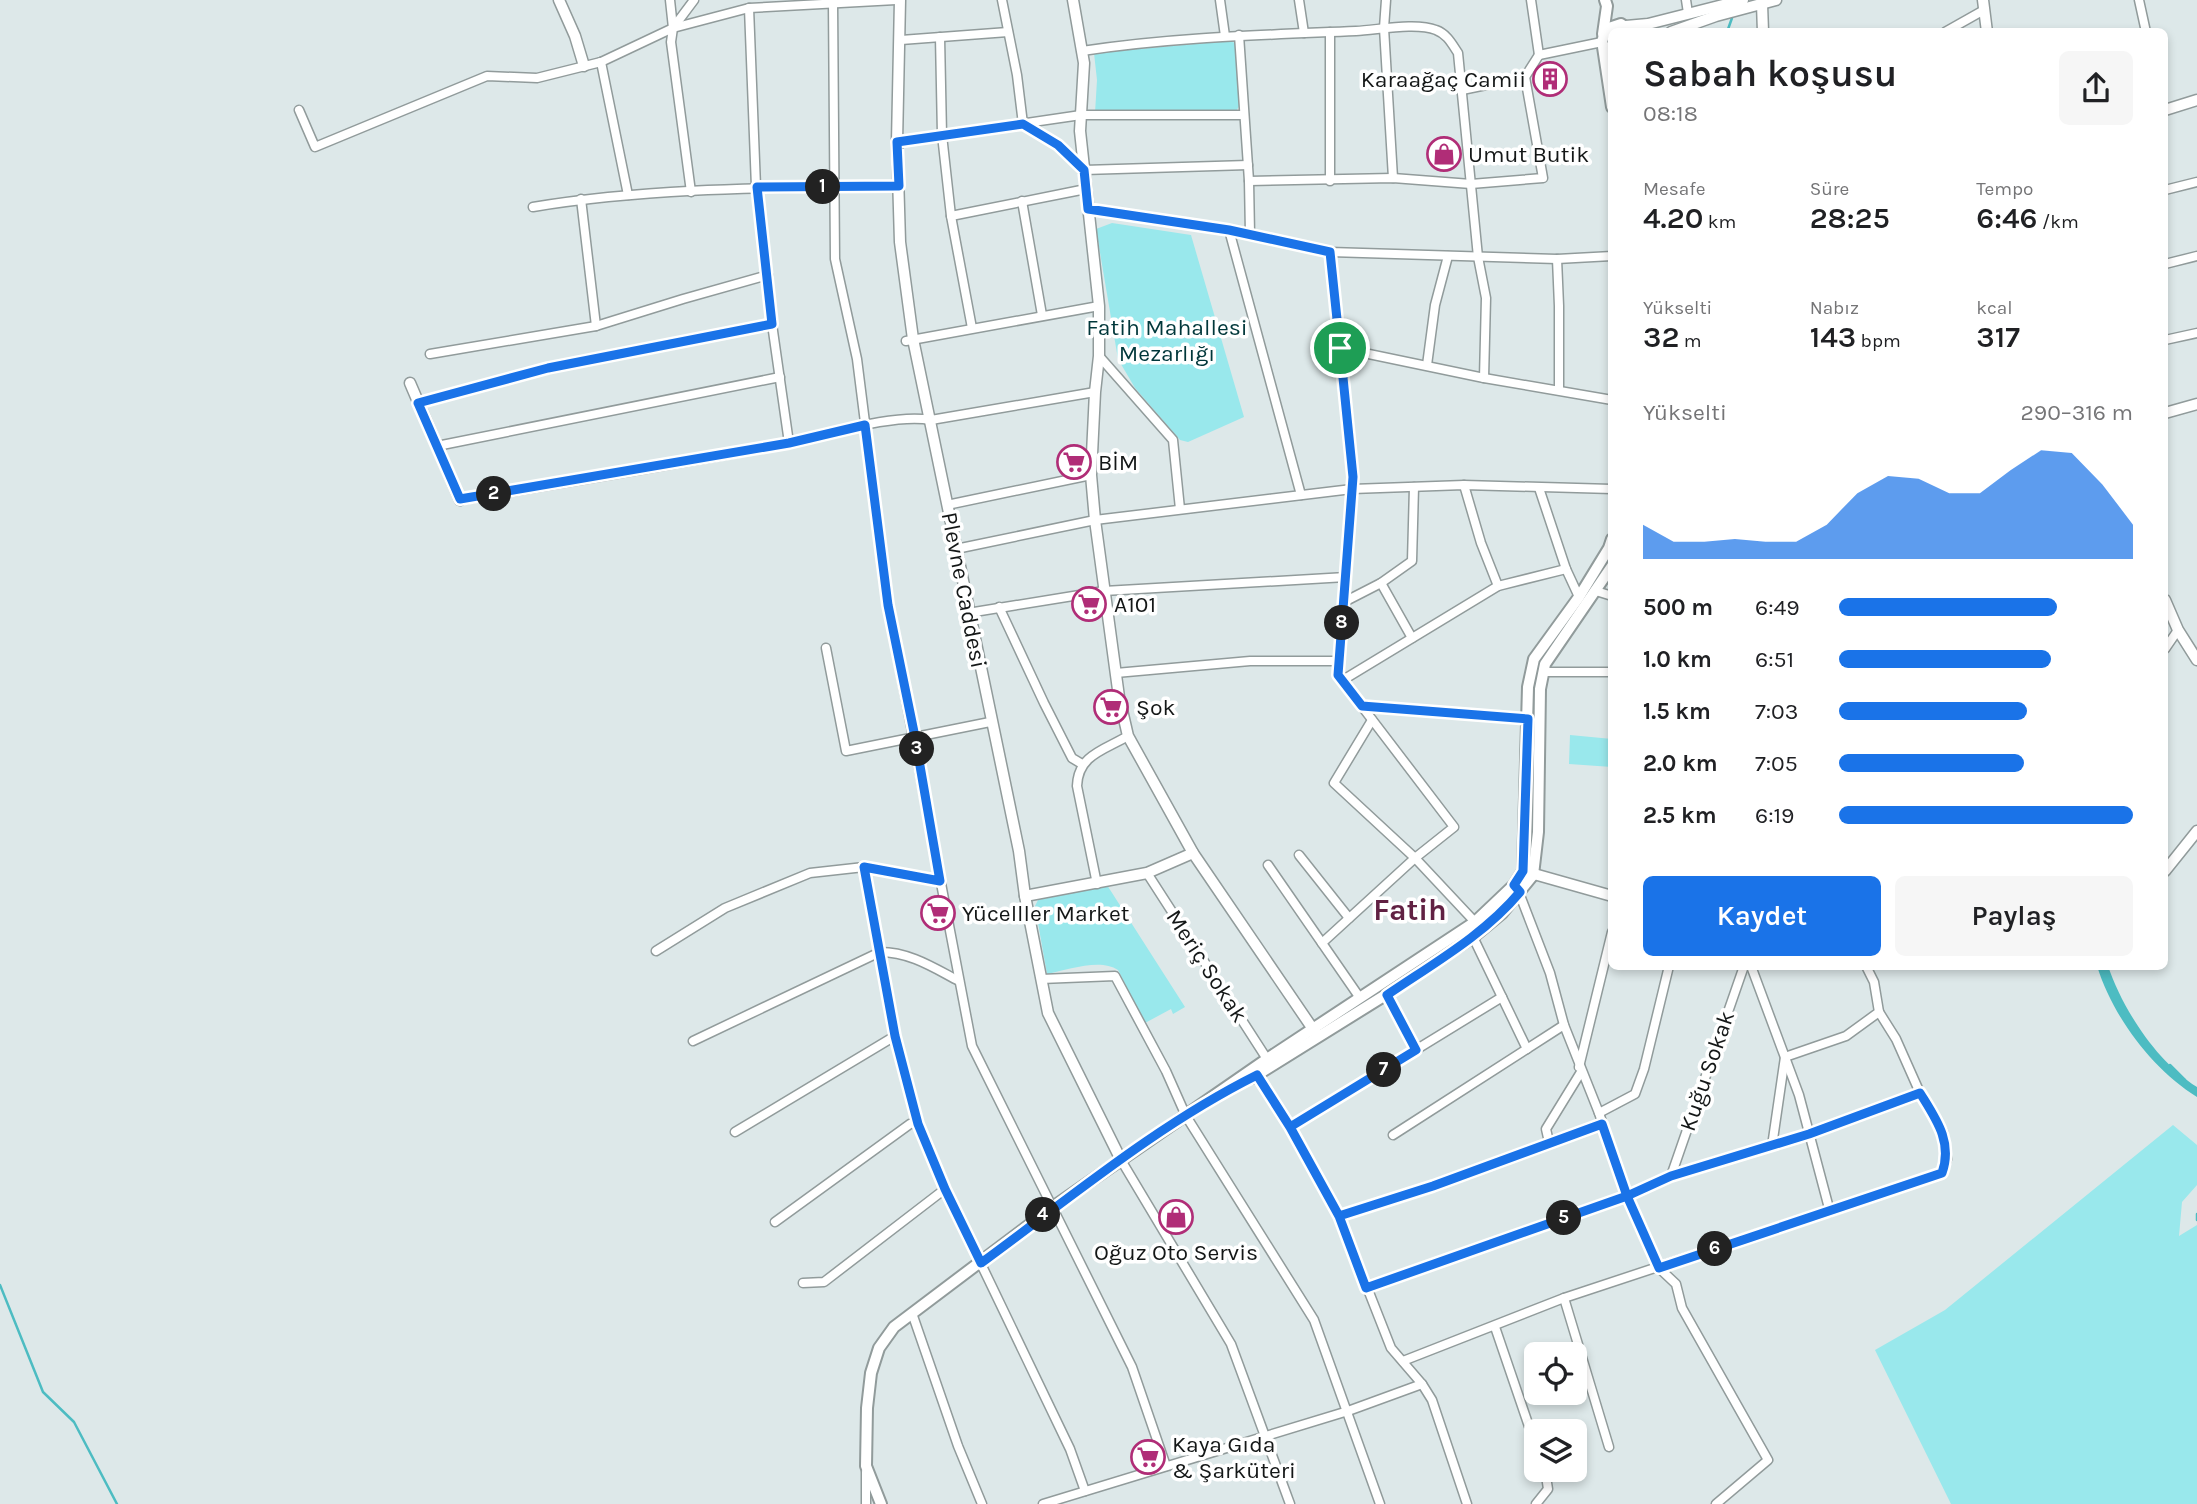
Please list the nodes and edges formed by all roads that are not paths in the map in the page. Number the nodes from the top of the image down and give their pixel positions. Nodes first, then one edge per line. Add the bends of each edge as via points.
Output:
1 (559, 0) edge
2 (670, 0) edge
3 (694, 0) edge
4 (898, 0) edge
5 (1002, 0) edge
6 (1073, 0) edge
7 (1220, 0) edge
8 (1299, 0) edge
9 (1386, 0) edge
10 (1531, 0) edge
11 (1605, 0) edge
12 (1610, 0) edge
13 (1686, 0) edge
14 (1776, 0) edge
15 (2139, 0) edge
16 (833, 2) junction
17 (1745, 4) edge
18 (1762, 4) junction
19 (1984, 5) edge
20 (750, 8) junction
21 (1716, 12) junction
22 (1688, 13) junction
23 (1626, 27) edge
24 (673, 28) junction
25 (1384, 28) junction
26 (1680, 28) edge
27 (1763, 28) edge
28 (1951, 28) edge
29 (1987, 28) edge
30 (2145, 28) edge
31 (1008, 32) junction
32 (1330, 32) junction
33 (1608, 32) edge
34 (1304, 33) junction
35 (1240, 35) junction
36 (1225, 36) junction
37 (940, 37) junction
38 (901, 40) junction
39 (1603, 41) junction
40 (1608, 49) edge
41 (1082, 51) junction
42 (1539, 55) junction
43 (601, 62) junction
44 (584, 66) junction
45 (1525, 77) junction
46 (1608, 78) edge
47 (1462, 90) junction
48 (2197, 100) edge
49 (2168, 109) edge
50 (299, 110) dead end
51 (1081, 115) junction
52 (1244, 115) junction
53 (1023, 124) junction
54 (942, 135) junction
55 (897, 142) junction
56 (1248, 165) junction
57 (1084, 170) junction
58 (1393, 178) junction
59 (1249, 181) junction
60 (1330, 181) junction
61 (2197, 182) edge
62 (1471, 184) junction
63 (899, 186) junction
64 (757, 187) junction
65 (834, 187) junction
66 (1086, 189) junction
67 (2168, 189) edge
68 (691, 192) junction
69 (628, 195) junction
70 (581, 199) junction
71 (1022, 201) junction
72 (533, 207) dead end
73 (1088, 209) junction
74 (951, 216) junction
75 (1229, 230) junction
76 (1245, 233) junction
77 (1233, 244) junction
78 (1330, 252) junction
79 (1448, 256) junction
80 (1608, 256) edge
81 (2197, 256) edge
82 (1478, 257) junction
83 (1557, 259) junction
84 (2168, 263) edge
85 (768, 275) junction
86 (1099, 306) junction
87 (1042, 315) junction
88 (772, 324) junction
89 (596, 326) junction
90 (972, 328) junction
91 (2197, 333) edge
92 (910, 340) junction
93 (2168, 340) edge
94 (1340, 348) junction
95 (430, 354) dead end
96 (1099, 356) junction
97 (1427, 365) junction
98 (780, 377) junction
99 (1484, 378) junction
100 (410, 383) dead end
101 (1559, 389) junction
102 (1095, 392) junction
103 (1608, 399) edge
104 (418, 403) junction
105 (2197, 404) edge
106 (2168, 412) edge
107 (931, 420) junction
108 (865, 425) junction
109 (789, 443) junction
110 (437, 446) junction
111 (1091, 475) junction
112 (1464, 485) junction
113 (1414, 487) junction
114 (1539, 488) junction
115 (1352, 489) junction
116 (1608, 489) edge
117 (1301, 495) junction
118 (460, 499) joint
119 (947, 505) junction
120 (1180, 509) junction
121 (1095, 520) junction
122 (1608, 546) edge
123 (956, 548) junction
124 (1566, 569) junction
125 (1608, 572) edge
126 (1346, 577) junction
127 (1381, 583) junction
128 (1498, 586) junction
129 (1104, 591) junction
130 (1596, 591) junction
131 (1608, 595) edge
132 (1579, 597) junction
133 (1344, 602) junction
134 (999, 607) junction
135 (2168, 607) edge
136 (968, 613) junction
137 (2178, 630) junction
138 (1412, 638) junction
139 (2168, 645) edge
140 (826, 648) dead end
141 (2197, 660) edge
142 (1339, 661) junction
143 (1544, 671) junction
144 (1608, 671) edge
145 (1116, 673) junction
146 (1342, 680) junction
147 (1362, 706) junction
148 (1528, 719) junction
149 (1372, 720) junction
150 (990, 722) junction
151 (1128, 736) junction
152 (915, 737) junction
153 (1082, 765) junction
154 (2197, 831) edge
155 (1194, 853) junction
156 (1299, 855) dead end
157 (1415, 858) junction
158 (1268, 864) dead end
159 (864, 867) junction
160 (2168, 867) edge
161 (1147, 873) junction
162 (1528, 873) junction
163 (940, 881) junction
164 (1097, 884) junction
165 (1517, 889) junction
166 (1608, 894) edge
167 (1025, 896) junction
168 (1349, 918) junction
169 (1475, 922) junction
170 (1473, 937) junction
171 (1322, 943) junction
172 (1608, 950) edge
173 (656, 951) dead end
174 (880, 952) junction
175 (1668, 970) edge
176 (1743, 970) edge
177 (1752, 970) edge
178 (1868, 970) edge
179 (1041, 979) junction
180 (959, 981) junction
181 (1387, 995) junction
182 (1502, 997) junction
183 (1360, 998) junction
184 (1879, 1012) junction
185 (1564, 1025) junction
186 (1315, 1033) junction
187 (895, 1036) junction
188 (693, 1041) dead end
189 (1527, 1049) junction
190 (1416, 1050) junction
191 (1785, 1057) junction
192 (1267, 1059) junction
193 (1580, 1070) junction
194 (1257, 1075) junction
195 (1920, 1093) junction
196 (1218, 1095) junction
197 (1599, 1113) junction
198 (1186, 1116) junction
199 (918, 1124) junction
200 (1602, 1124) junction
201 (1290, 1127) junction
202 (735, 1132) dead end
203 (1809, 1134) junction
204 (1393, 1135) dead end
205 (1549, 1142) junction
206 (1772, 1146) junction
207 (1121, 1160) junction
208 (1671, 1176) junction
209 (945, 1189) junction
210 (1627, 1196) junction
211 (1053, 1207) junction
212 (1830, 1212) junction
213 (1339, 1216) junction
214 (775, 1222) dead end
215 (981, 1263) junction
216 (1659, 1268) junction
217 (803, 1283) dead end
218 (1366, 1288) junction
219 (1564, 1298) junction
220 (912, 1313) junction
221 (1495, 1327) junction
222 (1403, 1361) junction
223 (1422, 1384) junction
224 (1348, 1411) junction
225 (1526, 1419) edge
226 (1267, 1436) junction
227 (1609, 1447) dead end
228 (866, 1466) junction
229 (1166, 1466) junction
230 (1547, 1482) edge
231 (1085, 1491) junction
232 (866, 1504) edge
233 (881, 1504) edge
234 (982, 1504) edge
235 (1043, 1504) edge
236 (1290, 1504) edge
237 (1380, 1504) edge
238 (1467, 1504) edge
239 (1536, 1504) edge
240 (1716, 1504) edge

1 - 44 street
2 - 24 street
3 - 24 street
4 - 16 street
4 - 38 street, Plevne Caddesi
5 - 31 street
6 - 41 street
7 - 36 street
8 - 34 street
9 - 25 street
10 - 42 street
11 - 39 main road
12 - 23 main road
13 - 22 street
14 - 18 street
15 - 30 street
16 - 20 street
16 - 65 street
17 - 18 street
17 - 21 street
18 - 27 street
19 - 28 street
19 - 29 street
20 - 24 street
20 - 64 street
21 - 22 street
21 - 26 street
22 - 23 street
24 - 43 street
24 - 68 street via 671,42
25 - 32 street
25 - 47 street via 1435,29 1447,36 1458,53
25 - 58 street
31 - 37 street
31 - 53 street
32 - 34 street
32 - 60 street
33 - 39 main road
34 - 35 street
35 - 36 street
35 - 52 street
36 - 41 street
37 - 38 street
37 - 54 street
38 - 55 street, Plevne Caddesi
39 - 40 main road
39 - 42 street
39 - 46 main road
41 - 51 street
42 - 45 street
43 - 44 street
43 - 69 street
44 - 50 street via 537,78 487,76 315,147
45 - 47 street
45 - 62 street via 1544,177
47 - 62 street
48 - 49 street
51 - 52 street
51 - 53 street
51 - 57 street
52 - 56 street
53 - 54 street
53 - 57 street via 1058,145
54 - 55 street
54 - 74 street
55 - 63 street, Plevne Caddesi
56 - 57 street
56 - 59 street
57 - 66 street
58 - 60 street
58 - 62 street
59 - 60 street
59 - 76 street
61 - 67 street
62 - 82 street
63 - 65 street
63 - 92 street, Plevne Caddesi
64 - 65 street
64 - 68 street
64 - 85 street
65 - 108 street via 835,259 858,359
66 - 71 street
66 - 73 street
68 - 69 street
69 - 70 street
70 - 72 street
70 - 89 street
71 - 74 street
71 - 87 street
73 - 75 street
73 - 86 street
74 - 90 street
75 - 76 street
75 - 77 street
76 - 77 street
76 - 78 street
77 - 117 street
78 - 79 street
78 - 94 street
79 - 82 street
79 - 97 street
80 - 83 street
81 - 84 street
82 - 83 street
82 - 99 street via 1486,298
83 - 101 street
85 - 88 street
85 - 89 street
86 - 87 street
86 - 96 street
87 - 90 street
88 - 98 street
88 - 104 street via 548,368
89 - 95 street
90 - 92 street
91 - 93 street
92 - 107 street, Plevne Caddesi
94 - 97 street
94 - 115 street
96 - 102 street
96 - 120 street via 1172,440
97 - 99 street
98 - 109 street
98 - 110 street
99 - 101 street
100 - 104 street
101 - 103 street
102 - 107 street
102 - 111 street
104 - 110 street
105 - 106 street
107 - 108 street
107 - 119 street, Plevne Caddesi
108 - 109 street
108 - 152 street via 888,605
109 - 118 street
110 - 118 street
111 - 119 street
111 - 121 street
112 - 113 street
112 - 114 street
112 - 128 street
113 - 115 street
113 - 127 street via 1412,561
114 - 116 street
114 - 124 street
115 - 117 street
115 - 126 street
117 - 120 street
119 - 123 street, Plevne Caddesi
120 - 121 street
121 - 123 street
121 - 129 street
122 - 132 main road
123 - 136 street, Plevne Caddesi
124 - 128 street
124 - 132 street
125 - 130 main road
126 - 129 street
126 - 133 street
127 - 133 street
127 - 138 street
128 - 138 street
129 - 134 street
129 - 145 street
130 - 131 street
130 - 143 main road
132 - 148 main road via 1534,659
133 - 142 street
134 - 136 street
134 - 153 street via 1072,758
135 - 137 street
136 - 150 street, Plevne Caddesi
137 - 139 street
137 - 141 street
138 - 146 street
140 - 152 street via 846,751
142 - 145 street via 1250,662
142 - 146 street
143 - 144 street
143 - 162 main road via 1538,832
145 - 151 street
146 - 147 street
147 - 148 street
147 - 149 street
148 - 162 main road
149 - 157 street via 1334,783
149 - 157 street via 1454,827
150 - 152 street
150 - 167 street, Plevne Caddesi
151 - 153 street
151 - 155 street
152 - 163 street
153 - 164 street via 1077,786
154 - 160 street
155 - 161 street
155 - 186 street
156 - 168 street
157 - 168 street
157 - 169 street
158 - 171 street
159 - 163 street
159 - 173 street via 810,873 724,908
159 - 174 street
161 - 164 street
161 - 192 street, Meriç Sokak
162 - 165 main road
162 - 166 street
163 - 180 street
164 - 167 street
165 - 169 main road
165 - 170 main road via 1502,913
165 - 185 street via 1550,973
167 - 179 street, Plevne Caddesi
168 - 171 street
169 - 183 main road
170 - 181 main road
170 - 182 street
171 - 183 street
172 - 193 street
174 - 180 street via 911,956
174 - 187 street
174 - 188 street
175 - 197 street via 1635,1094
176 - 208 street, Kuğu Sokak
177 - 191 street
178 - 184 street
179 - 198 street via 1115,976
179 - 207 street, Plevne Caddesi via 1048,1013
180 - 211 street via 972,1046
181 - 186 main road
181 - 190 street
182 - 189 street
182 - 190 street
183 - 186 main road
184 - 191 street via 1846,1036
184 - 195 street
185 - 189 street
185 - 193 street
186 - 192 main road
186 - 194 main road
187 - 199 street
187 - 202 street
189 - 204 street
190 - 201 street
191 - 203 street
191 - 206 street
192 - 196 main road
193 - 197 street
193 - 205 street via 1546,1129
194 - 196 main road
194 - 201 street
195 - 203 street
195 - 212 street via 1943,1132 1947,1159 1942,1173
196 - 198 main road
197 - 200 street
198 - 207 main road
198 - 224 street via 1314,1320
199 - 209 street
199 - 214 street via 910,1124
200 - 205 street
200 - 210 street
201 - 213 street
203 - 206 street
203 - 212 street
205 - 213 street
206 - 208 street
207 - 211 main road
207 - 226 street via 1231,1344
208 - 210 street
209 - 215 street
209 - 217 street via 824,1282
210 - 216 street
210 - 218 street
211 - 215 main road
211 - 229 street via 1132,1367
212 - 216 street
213 - 218 street
215 - 220 main road
215 - 231 street via 1070,1449
216 - 219 street
216 - 240 street via 1676,1284 1682,1308 1768,1460
218 - 222 street via 1391,1348
219 - 221 street
219 - 227 street
220 - 228 main road via 894,1326 879,1348 867,1408
220 - 234 street
221 - 222 street
221 - 225 street
222 - 223 street
223 - 224 street
223 - 238 street via 1440,1418
224 - 226 street
224 - 237 street
226 - 229 street
226 - 236 street
228 - 232 street
228 - 233 main road
229 - 231 street
230 - 239 street via 1548,1489
231 - 235 street

